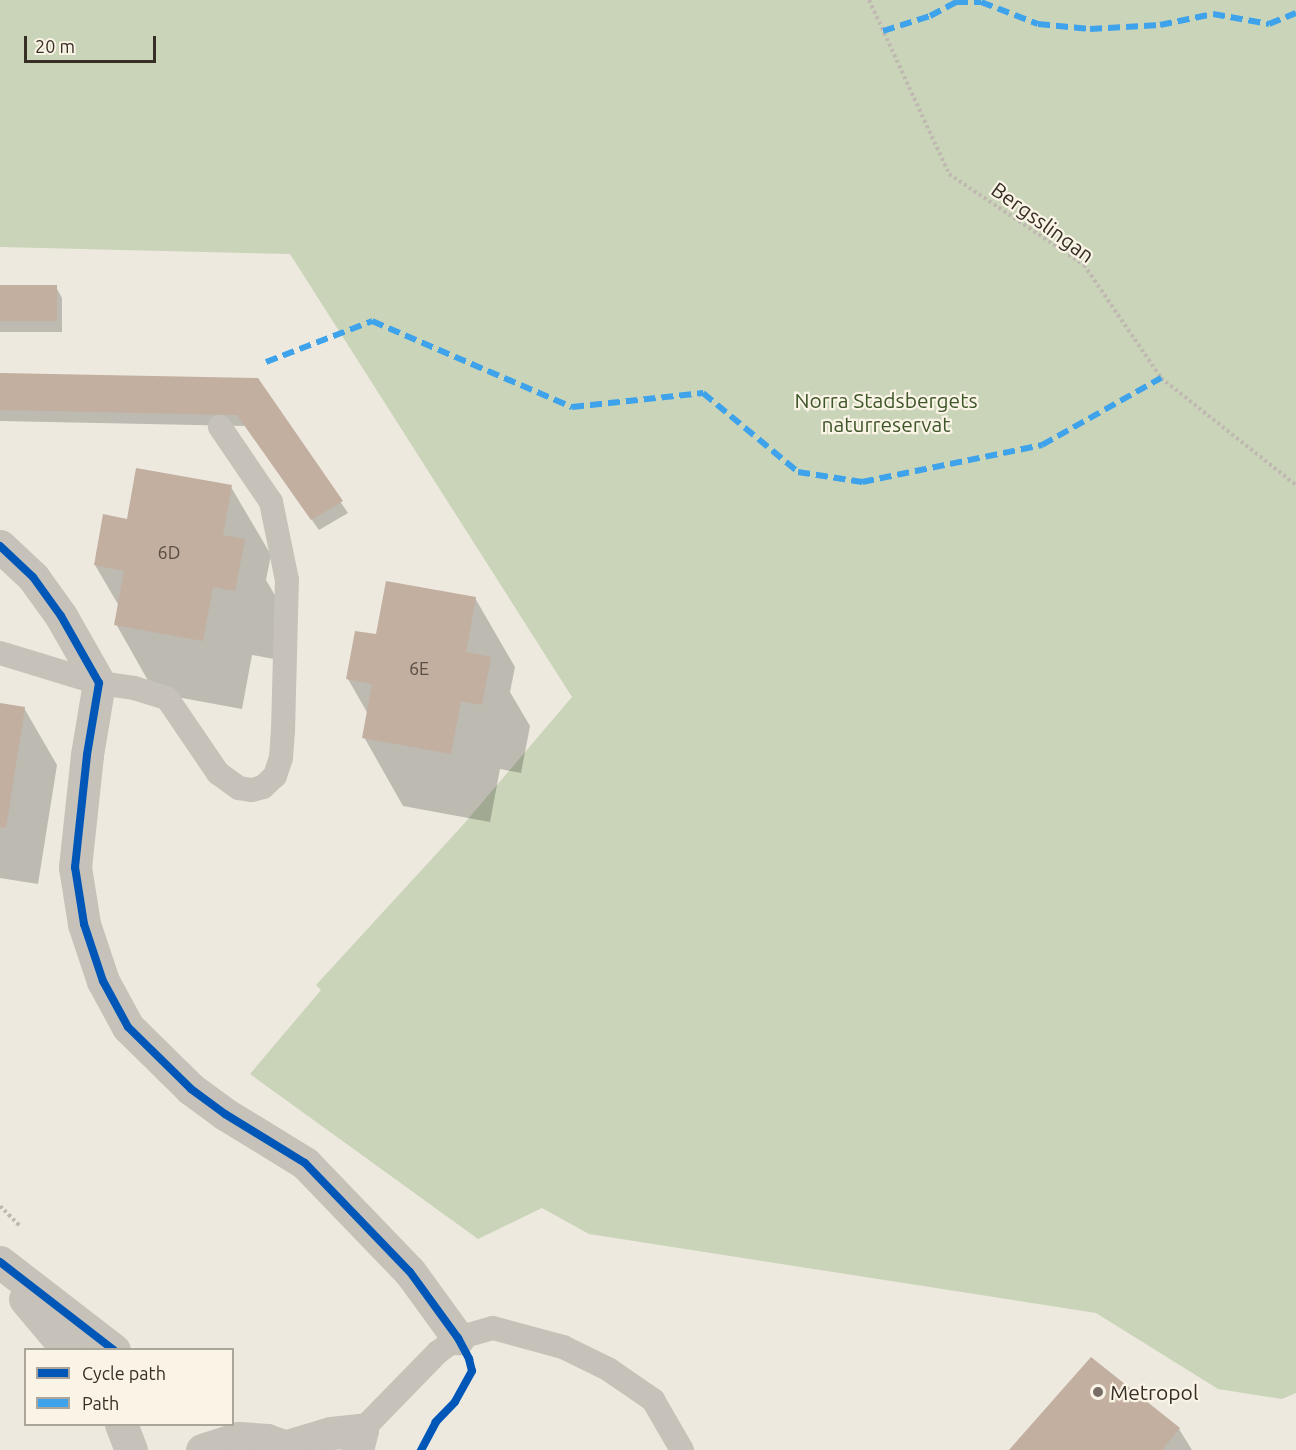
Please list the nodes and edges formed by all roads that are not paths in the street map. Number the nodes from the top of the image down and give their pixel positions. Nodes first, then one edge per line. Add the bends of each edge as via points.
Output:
1 (220, 427) dead end
2 (0, 546) edge
3 (0, 652) edge
4 (99, 683) junction
5 (0, 1262) edge
6 (0, 1270) edge
7 (458, 1338) junction
8 (66, 1348) edge
9 (111, 1348) edge
10 (121, 1426) edge
11 (229, 1431) edge
12 (359, 1440) edge
13 (290, 1448) edge
14 (131, 1450) edge
15 (202, 1450) edge
16 (682, 1450) edge

1 - 4 lane via 271,502 287,580 283,731 281,758 274,776 263,787 239,788 218,773 167,698
2 - 4 street via 33,577 54,606
3 - 4 lane
4 - 7 street via 75,867 84,924 103,981 128,1027 190,1089 305,1163 410,1272
5 - 9 street
6 - 8 street
7 - 12 lane via 438,1352
7 - 16 lane via 493,1328 519,1333 581,1356 653,1400
10 - 14 street
11 - 13 street
11 - 15 street
12 - 13 street via 331,1433

